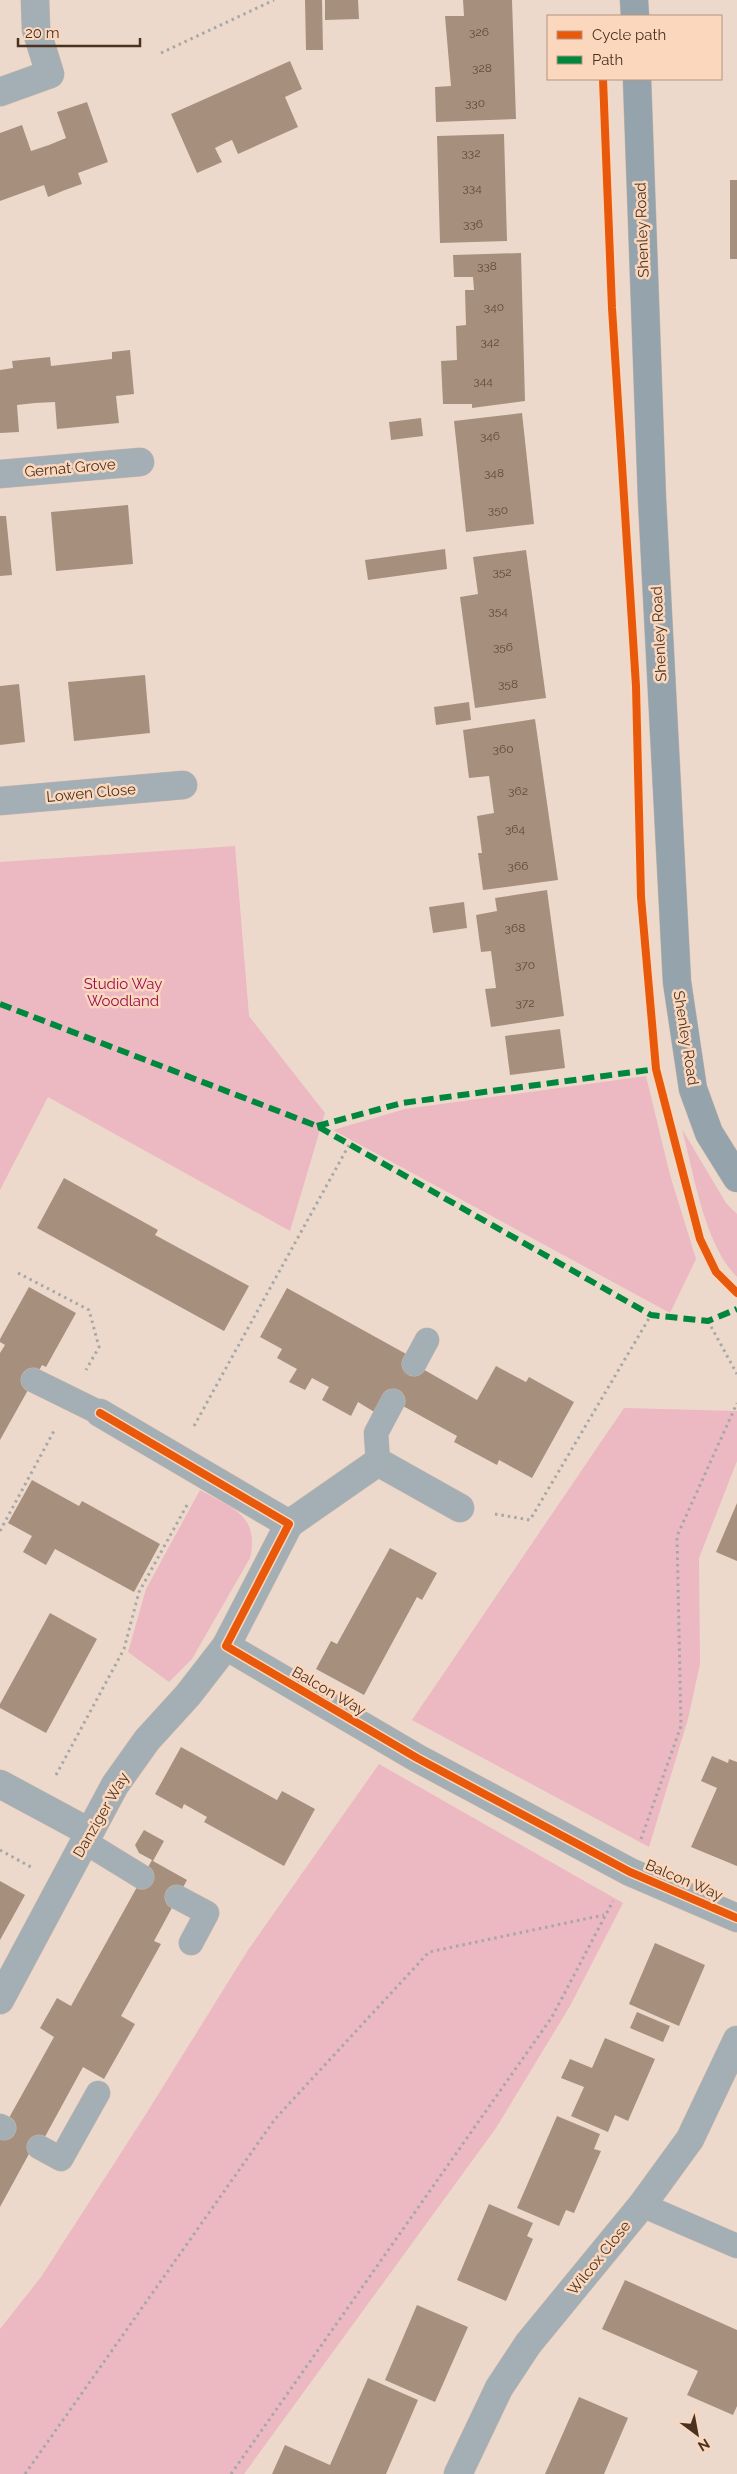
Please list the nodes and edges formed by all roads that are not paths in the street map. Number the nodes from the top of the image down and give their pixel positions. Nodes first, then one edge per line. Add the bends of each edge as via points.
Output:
1 (35, 0) edge
2 (634, 0) edge
3 (635, 15) edge
4 (637, 80) edge
5 (0, 92) edge
6 (140, 462) dead end
7 (0, 474) edge
8 (183, 785) dead end
9 (0, 801) edge
10 (737, 1178) edge
11 (427, 1340) dead end
12 (414, 1364) dead end
13 (33, 1380) dead end
14 (394, 1401) dead end
15 (100, 1413) joint
16 (378, 1462) junction
17 (460, 1508) road end
18 (289, 1524) junction
19 (226, 1646) junction
20 (0, 1784) edge
21 (87, 1837) junction
22 (142, 1877) dead end
23 (177, 1897) dead end
24 (737, 1918) edge
25 (191, 1943) dead end
26 (0, 2000) edge
27 (737, 2040) edge
28 (98, 2093) dead end
29 (39, 2147) dead end
30 (642, 2205) junction
31 (737, 2246) edge
32 (458, 2474) edge

1 - 5 street via 36,29 50,74
2 - 3 main road
4 - 10 main road, Shenley Road via 652,499 677,982 693,1089 709,1133
6 - 7 street, Gernat Grove
8 - 9 street, Lowen Close
11 - 12 lane
13 - 15 lane
14 - 16 lane via 376,1433
15 - 18 street
16 - 17 street
16 - 18 street
18 - 19 street
19 - 21 street, Danziger Way via 147,1740 115,1785
19 - 24 street, Balcon Way via 417,1758 630,1872
20 - 21 street
21 - 22 lane
21 - 26 street, Danziger Way
23 - 25 lane via 207,1913
27 - 30 street, Wilcox Close via 690,2139
28 - 29 lane via 61,2159
30 - 31 lane
30 - 32 street, Wilcox Close via 528,2344 499,2388

